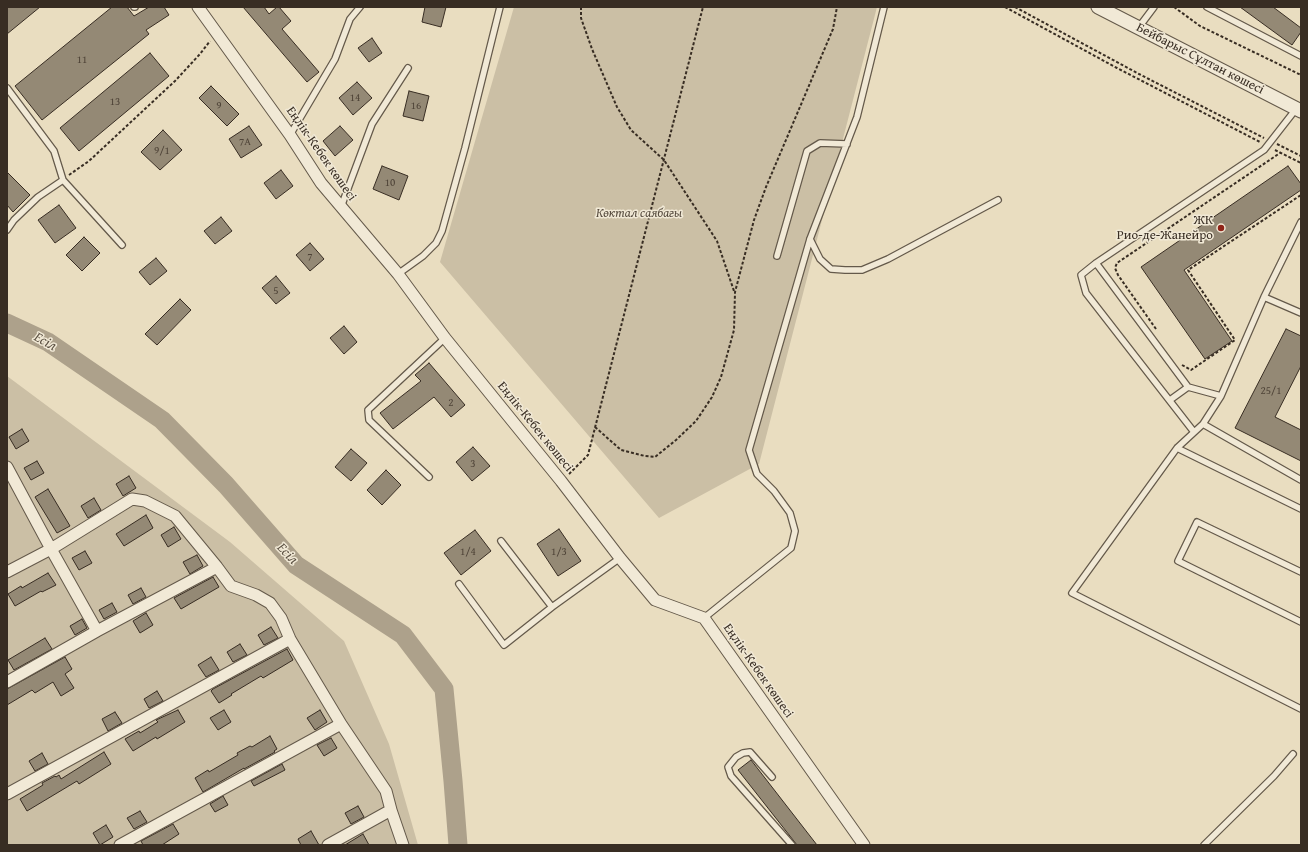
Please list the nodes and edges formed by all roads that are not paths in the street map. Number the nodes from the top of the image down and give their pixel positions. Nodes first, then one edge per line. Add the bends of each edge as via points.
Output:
1 (360, 7) edge
2 (500, 7) edge
3 (884, 7) edge
4 (1098, 7) edge
5 (1154, 7) edge
6 (1207, 7) edge
7 (203, 9) edge
8 (1139, 28) junction
9 (1301, 56) edge
10 (408, 68) dead end
11 (7, 88) edge
12 (1299, 110) edge
13 (290, 135) junction
14 (847, 144) junction
15 (63, 180) junction
16 (998, 200) dead end
17 (341, 208) junction
18 (1301, 222) edge
19 (7, 230) edge
20 (810, 239) junction
21 (122, 245) dead end
22 (777, 256) dead end
23 (1096, 263) junction
24 (398, 274) junction
25 (1264, 297) junction
26 (1301, 313) edge
27 (445, 338) junction
28 (1188, 387) junction
29 (1221, 396) junction
30 (1170, 400) junction
31 (1203, 424) junction
32 (1194, 432) junction
33 (1177, 448) junction
34 (7, 467) edge
35 (429, 477) dead end
36 (1301, 480) edge
37 (1301, 509) edge
38 (501, 541) dead end
39 (51, 549) junction
40 (620, 558) junction
41 (217, 567) junction
42 (7, 572) edge
43 (1301, 572) edge
44 (459, 584) dead end
45 (552, 607) junction
46 (704, 618) junction
47 (1301, 622) edge
48 (97, 631) junction
49 (290, 639) junction
50 (7, 682) edge
51 (1301, 709) edge
52 (341, 724) junction
53 (1293, 754) dead end
54 (772, 777) dead end
55 (7, 794) edge
56 (391, 810) junction
57 (120, 845) edge
58 (328, 845) edge
59 (403, 845) edge
60 (792, 845) edge
61 (864, 845) edge
62 (1204, 845) edge

1 - 13 lane via 350,19 335,59
2 - 24 lane via 442,231 436,243 424,256
3 - 14 lane via 857,117
4 - 8 street, Бейбарыс Сұлтан көшесі
5 - 8 lane
6 - 9 lane
7 - 13 street, Еңлік-Кебек көшесі
8 - 12 street, Бейбарыс Сұлтан көшесі
10 - 17 lane via 372,124
11 - 15 lane via 54,151
12 - 23 lane via 1264,150
13 - 17 street, Еңлік-Кебек көшесі via 321,183
14 - 20 lane
14 - 22 lane via 820,143 807,151
15 - 19 lane via 38,197
15 - 21 lane
16 - 20 lane via 888,259 862,270 831,269 820,259
17 - 24 street, Еңлік-Кебек көшесі
18 - 25 lane
20 - 46 lane via 749,450 757,474 790,513 795,531 791,548
23 - 28 lane
23 - 30 lane via 1081,275 1086,293
24 - 27 street, Еңлік-Кебек көшесі
25 - 26 lane
25 - 29 lane
27 - 35 lane via 368,410 369,420
27 - 40 street, Еңлік-Кебек көшесі
28 - 29 lane
28 - 30 lane
29 - 31 lane
30 - 32 lane
31 - 32 lane
31 - 36 lane
32 - 33 lane
33 - 37 lane
33 - 51 lane via 1072,593
34 - 39 street
38 - 45 lane
39 - 41 street via 132,499 145,501 175,516
39 - 42 street
39 - 48 street
40 - 45 lane
40 - 46 street, Еңлік-Кебек көшесі via 654,600
41 - 48 street
41 - 49 street via 231,586 256,594 270,603 281,618
43 - 47 lane via 1197,522 1178,561
44 - 45 lane via 504,644
46 - 61 street, Еңлік-Кебек көшесі
48 - 50 street
49 - 52 street
49 - 55 street
52 - 56 street via 386,791
52 - 57 street
53 - 62 lane
54 - 60 lane via 750,752 736,757 728,767 731,776
56 - 58 street
56 - 59 street

